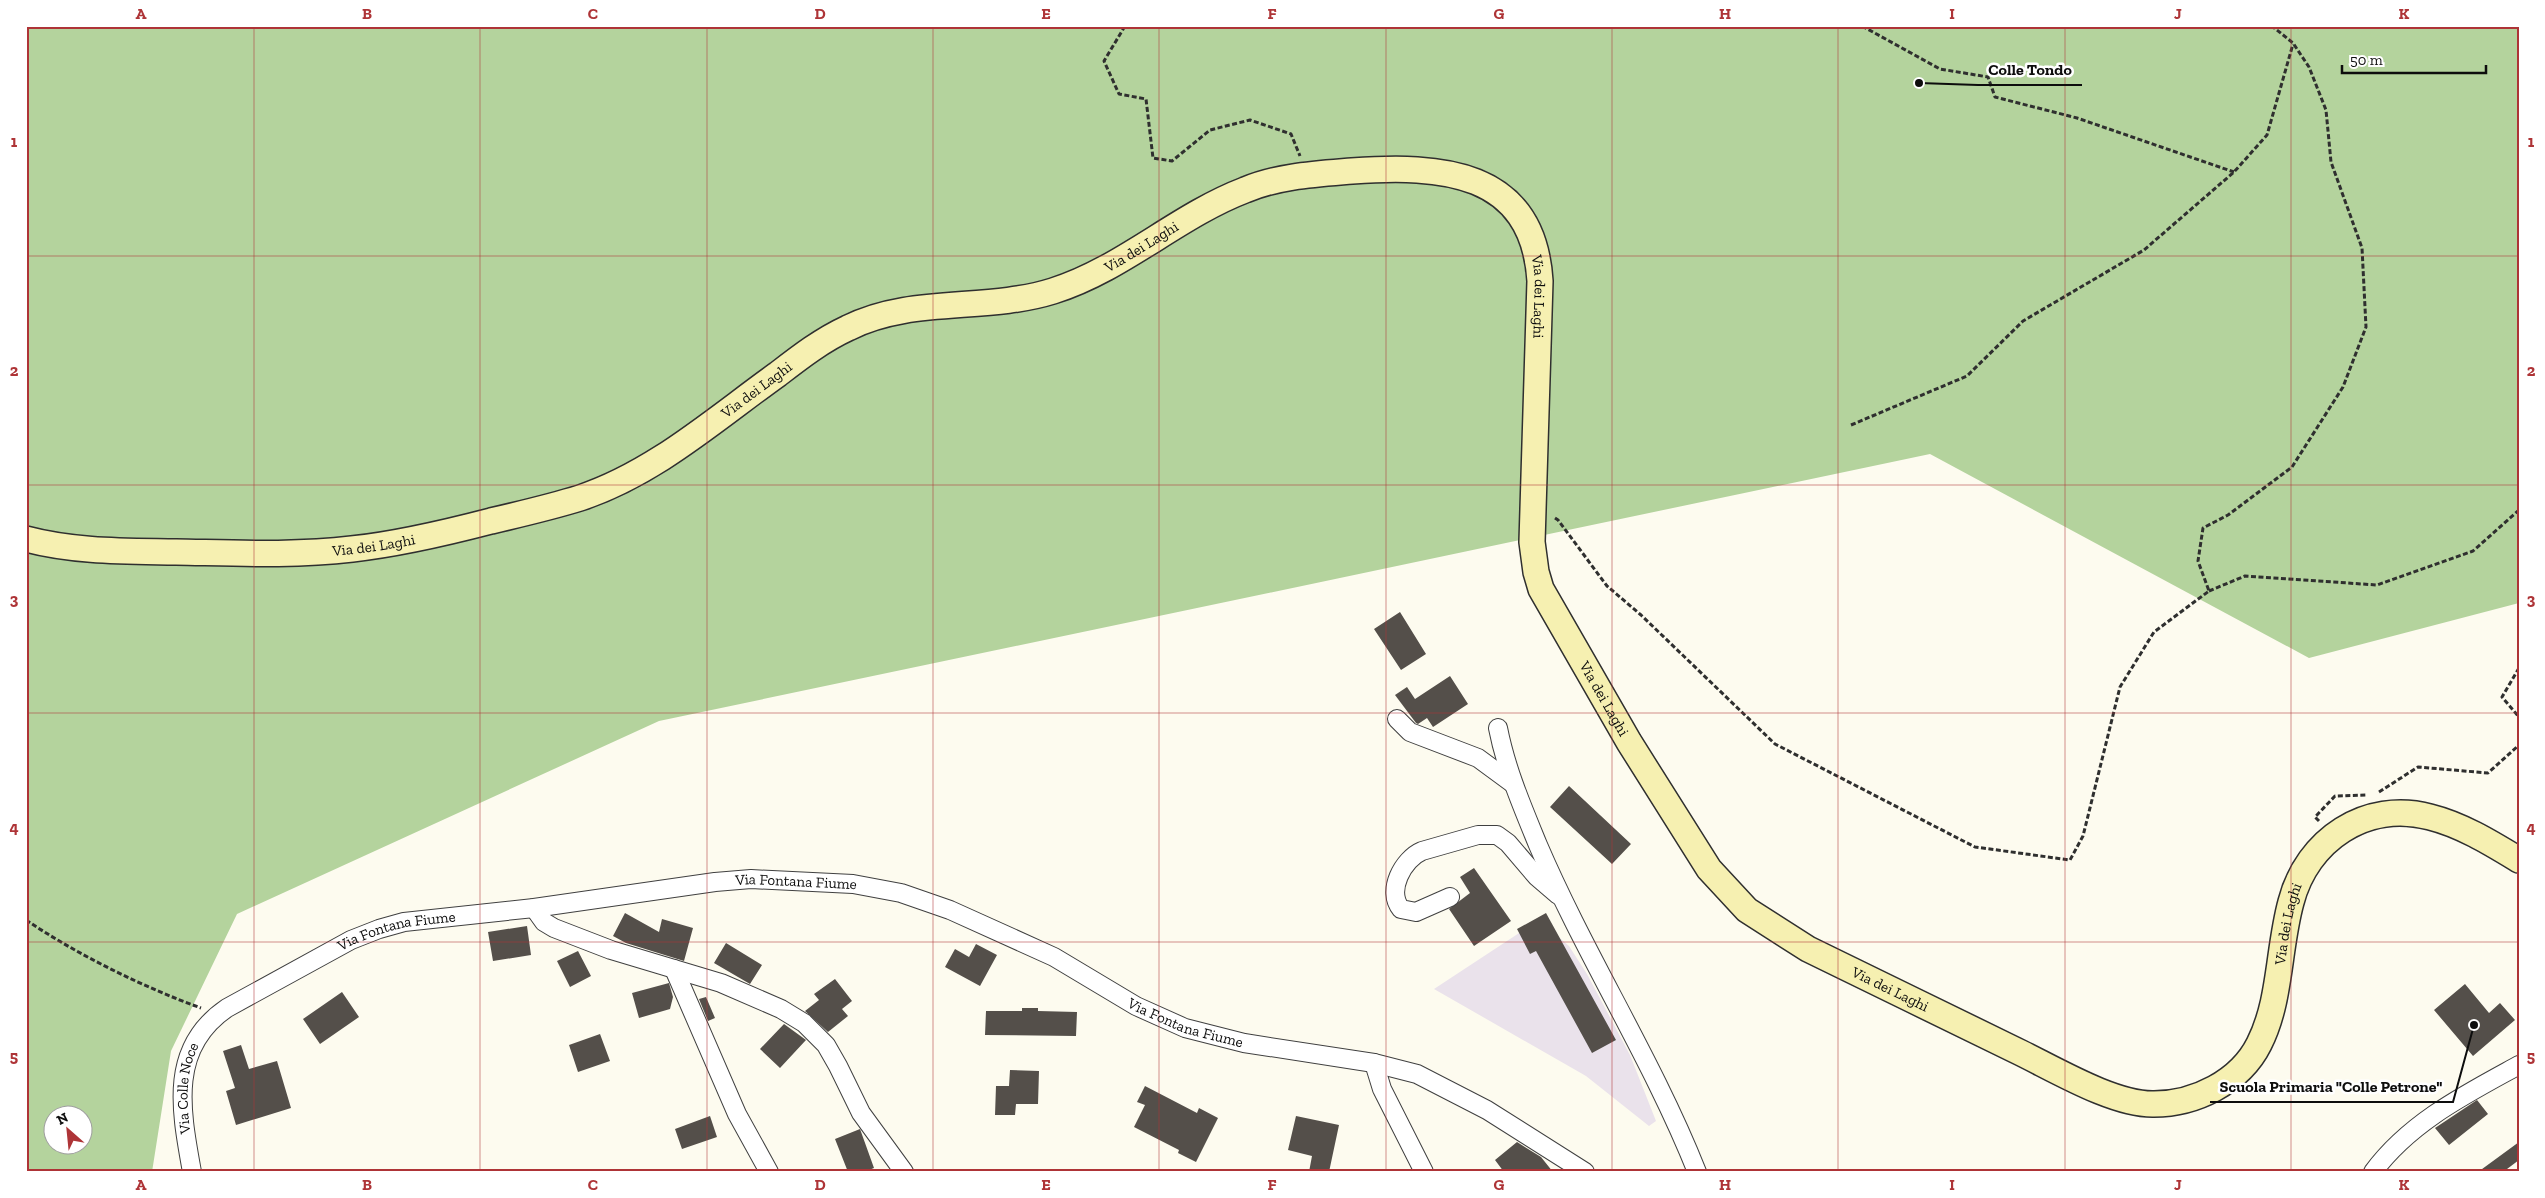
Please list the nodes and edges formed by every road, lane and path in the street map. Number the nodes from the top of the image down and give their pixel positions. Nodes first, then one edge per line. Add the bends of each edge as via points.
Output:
1 (1125, 26) edge
2 (1862, 26) edge
3 (2272, 26) edge
4 (2293, 43) junction
5 (2234, 172) junction
6 (1301, 176) junction
7 (1851, 425) dead end
8 (1533, 509) junction
9 (2519, 510) edge
10 (26, 539) edge
11 (2210, 591) junction
12 (2519, 668) edge
13 (2519, 717) edge
14 (1397, 720) dead end
15 (1498, 728) dead end
16 (2519, 745) edge
17 (1512, 783) junction
18 (2334, 836) junction
19 (2519, 860) edge
20 (1450, 897) dead end
21 (1560, 897) junction
22 (534, 908) junction
23 (26, 920) edge
24 (674, 969) junction
25 (218, 1014) junction
26 (1369, 1062) junction
27 (2519, 1065) edge
28 (192, 1172) edge
29 (770, 1172) edge
30 (904, 1172) edge
31 (1424, 1172) edge
32 (1585, 1172) edge
33 (1697, 1172) edge
34 (2373, 1172) edge

1 - 6 path via 1104,61 1119,94 1146,100 1153,158 1172,161 1210,130 1250,120 1291,134 1300,154
2 - 5 path via 1940,69 1988,77 1994,97 2077,118
3 - 4 path
4 - 5 path via 2267,134
4 - 11 path via 2309,66 2326,110 2331,162 2362,248 2366,327 2343,387 2292,467 2228,515 2203,528 2198,561
5 - 7 path via 2144,250 2023,321 1967,376
6 - 8 main road, Via dei Laghi via 1401,168 1445,172 1488,188 1509,204 1521,219 1536,250 1540,281
6 - 10 main road, Via dei Laghi via 1262,184 1235,194 1106,269 1050,292 1011,300 903,310 853,325 813,348 657,462 611,487 562,504 411,540 321,552 241,554 96,550
8 - 11 path via 1558,520 1607,586 1775,744 1975,847 2070,860 2083,836 2120,687 2154,632
8 - 18 main road, Via dei Laghi via 1532,542 1544,596 1696,851 1734,898 1761,921 1808,949 2115,1097 2152,1104 2185,1100 2218,1087 2251,1057 2270,1015 2287,916 2295,889 2308,862
9 - 11 path via 2473,551 2377,584 2245,576
12 - 13 path via 2502,697
14 - 17 street via 1410,732 1478,758
15 - 17 street
16 - 18 path via 2488,773 2418,767 2374,795 2335,796 2315,817
17 - 21 street
18 - 19 main road, Via dei Laghi via 2354,822 2376,815 2415,814 2430,816 2460,828
20 - 21 street via 1416,912 1402,909 1396,901 1396,894 1405,863 1422,851 1491,833 1503,838 1532,873
21 - 33 street via 1644,1052
22 - 24 street via 544,922 554,928
22 - 25 street, Via Fontana Fiume via 414,921 379,929 343,944
22 - 26 street, Via Fontana Fiume via 740,880 812,881 878,888 938,906 1046,953 1128,1002 1174,1024 1244,1043
23 - 25 path via 46,934 164,994
24 - 29 street via 734,1107
24 - 30 street via 735,989 789,1013 810,1028 834,1059 866,1121
25 - 28 street, Via Colle Noce via 196,1038 184,1070 184,1119
26 - 31 street
26 - 32 street, Via Fontana Fiume via 1417,1074 1449,1088
27 - 34 street via 2417,1126 2398,1142

